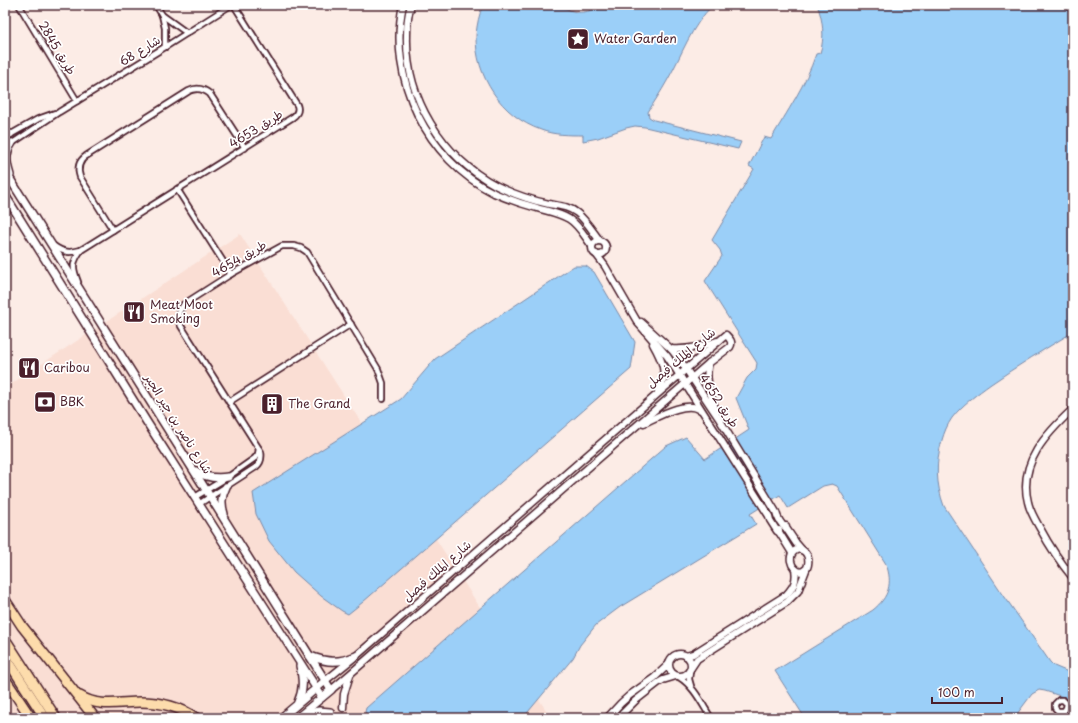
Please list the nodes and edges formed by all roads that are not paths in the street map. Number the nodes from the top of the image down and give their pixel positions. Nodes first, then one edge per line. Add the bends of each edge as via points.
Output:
1 (19, 5) edge
2 (156, 5) edge
3 (233, 5) edge
4 (403, 5) edge
5 (411, 5) edge
6 (162, 15) junction
7 (187, 33) junction
8 (165, 47) junction
9 (77, 101) junction
10 (59, 112) junction
11 (7, 136) edge
12 (12, 143) junction
13 (5, 148) edge
14 (245, 148) junction
15 (5, 171) edge
16 (5, 178) edge
17 (14, 185) junction
18 (177, 189) junction
19 (5, 195) edge
20 (113, 230) junction
21 (600, 241) junction
22 (52, 245) junction
23 (592, 246) junction
24 (82, 250) junction
25 (603, 253) junction
26 (596, 254) junction
27 (605, 266) junction
28 (231, 274) junction
29 (80, 289) junction
30 (632, 312) junction
31 (352, 324) junction
32 (648, 336) junction
33 (722, 338) junction
34 (671, 349) junction
35 (709, 363) junction
36 (685, 370) junction
37 (679, 375) junction
38 (692, 379) junction
39 (685, 384) junction
40 (651, 398) junction
41 (383, 399) dead end
42 (229, 402) junction
43 (1073, 409) edge
44 (703, 411) junction
45 (718, 417) junction
46 (636, 426) junction
47 (259, 448) junction
48 (194, 470) junction
49 (228, 477) junction
50 (226, 487) junction
51 (206, 490) junction
52 (195, 497) junction
53 (211, 497) junction
54 (200, 504) junction
55 (226, 522) junction
56 (802, 550) junction
57 (792, 553) junction
58 (795, 569) junction
59 (806, 570) junction
60 (1073, 578) edge
61 (5, 600) edge
62 (5, 634) edge
63 (5, 639) edge
64 (13, 651) junction
65 (5, 656) edge
66 (310, 656) junction
67 (356, 656) junction
68 (686, 656) junction
69 (299, 660) junction
70 (668, 665) junction
71 (690, 669) junction
72 (350, 674) junction
73 (677, 676) junction
74 (5, 679) edge
75 (325, 681) junction
76 (72, 688) junction
77 (316, 688) junction
78 (692, 688) junction
79 (331, 690) junction
80 (322, 697) junction
81 (297, 704) junction
82 (1066, 706) dead end
83 (1073, 706) edge
84 (342, 708) dead end
85 (330, 712) dead end
86 (299, 716) edge
87 (31, 718) edge
88 (45, 718) edge
89 (56, 718) edge
90 (96, 718) edge
91 (196, 718) edge
92 (281, 718) edge
93 (607, 718) edge
94 (618, 718) edge
95 (711, 718) edge

1 - 9 street, طريق 2845
2 - 6 street
3 - 7 street, شارع 68
3 - 14 street, طريق 4653 via 298,107 294,117
4 - 23 street via 400,43 406,84 419,118 436,144 457,167 479,184 508,199 569,219
5 - 21 street via 407,29 409,65 418,96 428,119 441,139 454,155 482,178 511,193 569,208 578,213
6 - 7 street
6 - 8 street
7 - 8 street, شارع 68
8 - 9 street, شارع 68
9 - 10 street, شارع 68
10 - 11 street, شارع 68 via 43,116
10 - 12 street, شارع 68
12 - 13 street, شارع 68
12 - 17 main road via 6,157
14 - 18 street, طريق 4653
14 - 20 street via 210,94 202,89 189,91 80,162 80,177
15 - 17 main road, شارع ناصر بن جبر الجبر
16 - 17 main road
17 - 22 main road, شارع ناصر بن جبر الجبر
18 - 20 street, طريق 4653
18 - 28 street
19 - 52 main road, شارع ناصر بن جبر الجبر
20 - 24 street, طريق 4653
21 - 23 street
21 - 25 street via 605,246
22 - 24 street, طريق 4653 via 64,252
22 - 29 main road, شارع ناصر بن جبر الجبر
23 - 26 street
24 - 29 street via 76,258 74,271
25 - 26 street
25 - 27 street
26 - 27 street, طريق 4652
27 - 30 street, طريق 4652
28 - 31 street, طريق 4654 via 279,247 298,247 307,252
28 - 42 street, طريق 4654 via 184,304 178,317 181,326
29 - 48 main road, شارع ناصر بن جبر الجبر
30 - 32 street, طريق 4652
30 - 34 street, طريق 4652
31 - 41 street, طريق 4654 via 380,373 384,388
31 - 42 street
32 - 37 street, طريق 4652 via 667,356
32 - 40 street via 664,369 661,387
33 - 34 street via 698,347
33 - 35 street, شارع الملك فيصل via 726,335 732,345
33 - 36 street, شارع الملك فيصل
34 - 36 street, طريق 4652
35 - 38 street, شارع الملك فيصل
35 - 45 street via 707,375
36 - 37 street, شارع الملك فيصل
36 - 38 street, طريق 4652
37 - 39 street, طريق 4652
37 - 40 street, شارع الملك فيصل
38 - 39 street, شارع الملك فيصل
38 - 45 street, طريق 4652
39 - 44 street, طريق 4652
39 - 46 street, شارع الملك فيصل
40 - 67 street, شارع الملك فيصل
42 - 47 street, طريق 4654
43 - 60 street via 1051,430 1035,453 1028,467 1026,491 1028,504 1047,542
44 - 46 street via 697,407 676,409
44 - 57 street, طريق 4652
45 - 56 street, طريق 4652 via 777,516
46 - 72 street, شارع الملك فيصل
47 - 49 street via 255,458
47 - 50 street via 262,455 258,465
48 - 49 main road via 210,478
48 - 51 main road, شارع ناصر بن جبر الجبر
49 - 51 street
50 - 53 street
50 - 55 main road via 221,501
51 - 52 street
51 - 53 main road, شارع ناصر بن جبر الجبر
52 - 54 main road, شارع ناصر بن جبر الجبر
53 - 54 street
53 - 55 main road, شارع ناصر بن جبر الجبر
54 - 69 main road, شارع ناصر بن جبر الجبر
55 - 66 main road, شارع ناصر بن جبر الجبر
56 - 57 street via 797,549
56 - 59 street via 808,558
57 - 58 street via 791,562
58 - 59 street via 800,572
58 - 68 street via 794,584 786,594
59 - 71 street via 798,591 787,602 696,659
61 - 76 highway via 22,626
62 - 64 highway
63 - 64 highway
64 - 89 highway
65 - 88 highway
66 - 67 main road via 328,662 338,662
66 - 75 main road, شارع ناصر بن جبر الجبر
67 - 75 street, شارع الملك فيصل
68 - 70 street via 672,656
68 - 71 street via 691,663
69 - 77 main road, شارع ناصر بن جبر الجبر
69 - 81 main road via 303,687
70 - 73 street via 672,674
70 - 93 street via 630,695
71 - 73 street via 686,675
71 - 78 street via 689,679
72 - 79 street, شارع الملك فيصل
72 - 84 street
73 - 78 street
73 - 94 street via 658,683 634,701
74 - 87 highway
75 - 77 main road, شارع الملك فيصل
75 - 79 main road, شارع ناصر بن جبر الجبر
76 - 90 highway
76 - 91 highway via 83,698 97,703 146,702 166,705 179,708
77 - 80 main road, شارع ناصر بن جبر الجبر
77 - 81 main road, شارع الملك فيصل
78 - 95 street
79 - 80 main road, شارع الملك فيصل
80 - 86 main road, شارع الملك فيصل
81 - 92 main road, شارع الملك فيصل
82 - 83 street
85 - 86 main road via 313,712

